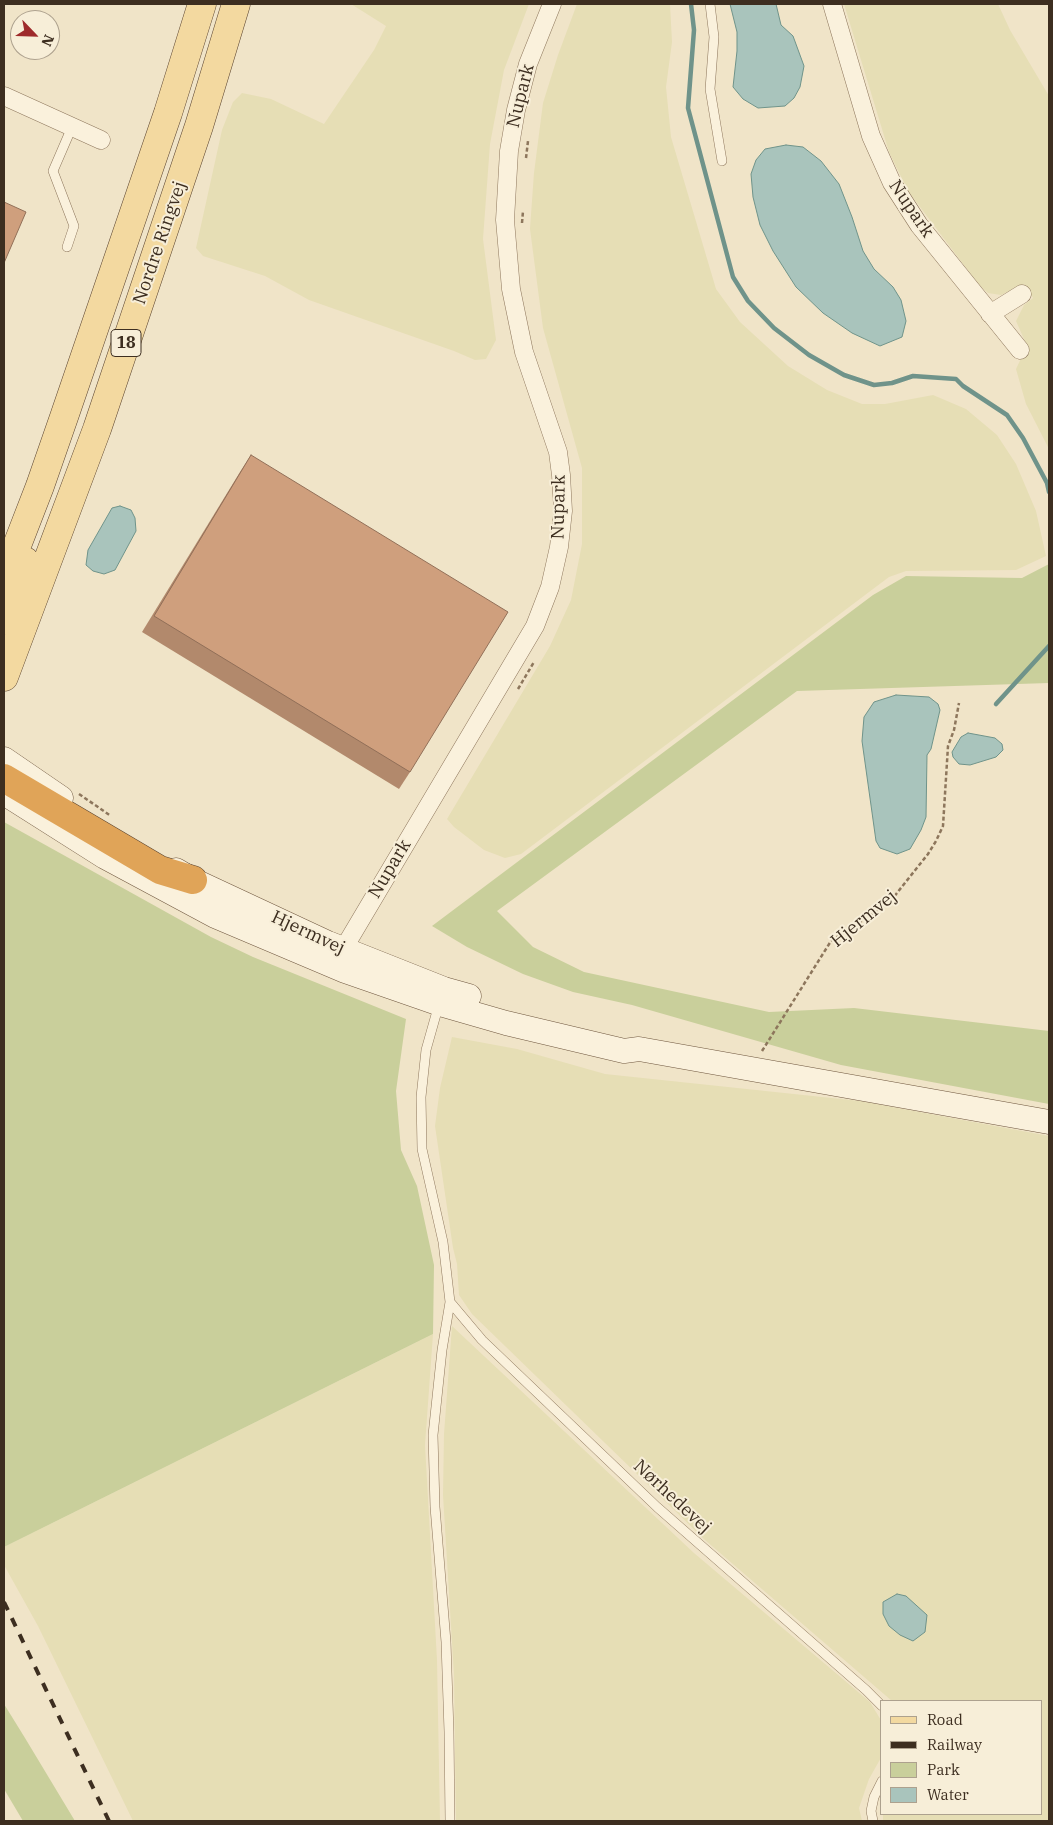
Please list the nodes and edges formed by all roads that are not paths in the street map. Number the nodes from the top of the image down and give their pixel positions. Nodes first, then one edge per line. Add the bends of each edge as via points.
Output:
1 (202, 4) edge
2 (236, 4) edge
3 (552, 4) edge
4 (710, 4) edge
5 (832, 4) edge
6 (4, 96) edge
7 (72, 126) junction
8 (101, 140) dead end
9 (722, 161) dead end
10 (67, 246) dead end
11 (1022, 294) dead end
12 (990, 314) junction
13 (1020, 350) dead end
14 (40, 486) junction
15 (4, 579) edge
16 (4, 620) edge
17 (4, 677) edge
18 (4, 759) edge
19 (4, 778) edge
20 (4, 793) edge
21 (193, 880) junction
22 (338, 958) junction
23 (442, 996) junction
24 (1049, 1122) edge
25 (450, 1302) junction
26 (880, 1704) edge
27 (880, 1785) edge
28 (450, 1821) edge
29 (873, 1821) edge

1 - 14 main road, Nordre Ringvej / 18
2 - 17 main road, Nordre Ringvej / 18 via 199,126 97,429
3 - 22 street, Nupark via 528,64 516,110 509,151 505,220 511,289 524,352 558,452 563,511 559,547 550,587 535,626
4 - 9 lane via 714,37 710,89
5 - 12 street, Nupark via 871,136 892,183 919,225
6 - 7 street
7 - 8 street
7 - 10 lane via 53,171 74,226
11 - 12 street
12 - 13 street, Nupark
14 - 15 main road, Nordre Ringvej / 18
14 - 16 main road via 36,525
18 - 21 street, Hjermvej via 128,843
19 - 21 highway via 160,870
20 - 22 street, Hjermvej via 105,857 215,916
21 - 22 street, Hjermvej
22 - 23 street, Hjermvej via 394,989
23 - 24 street, Hjermvej via 506,1024 624,1051 639,1049
23 - 25 lane via 426,1050 421,1123 422,1149 443,1242
25 - 26 lane, Nørhedevej via 482,1340 657,1508
25 - 28 lane via 433,1435 435,1507 446,1642
27 - 29 lane via 874,1797

